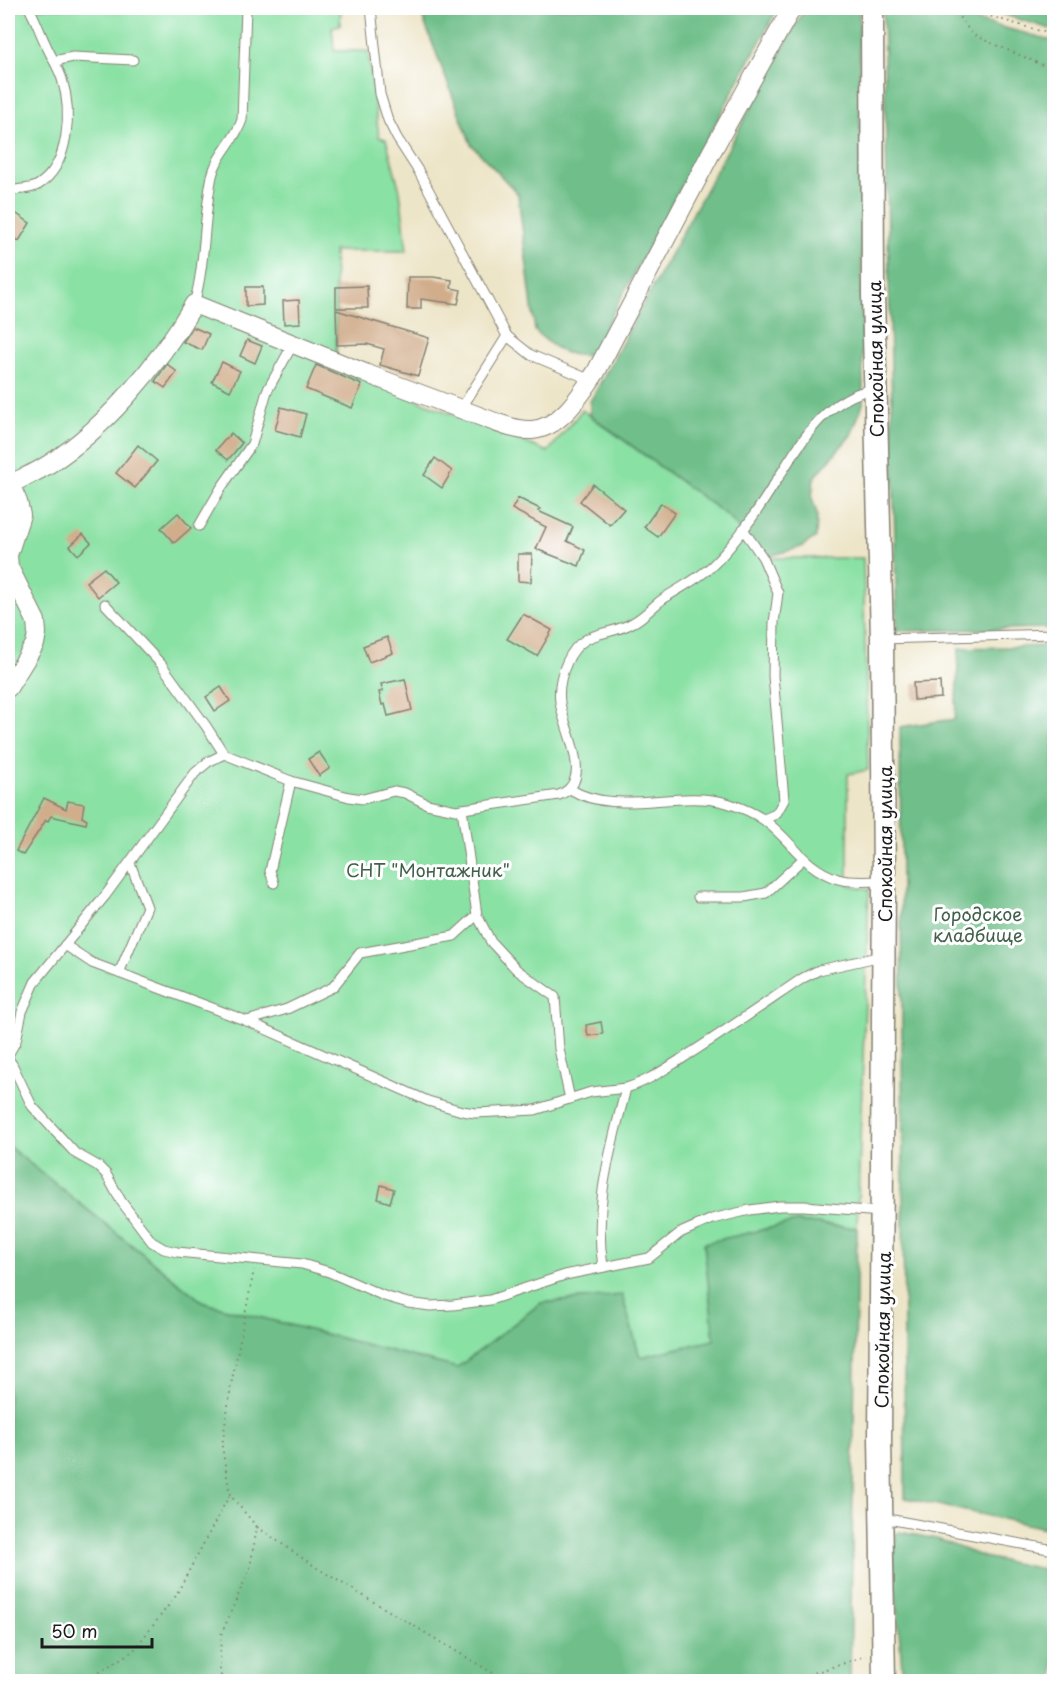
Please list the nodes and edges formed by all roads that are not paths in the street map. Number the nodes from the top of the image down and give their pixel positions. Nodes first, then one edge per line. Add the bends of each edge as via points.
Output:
1 (29, 8) edge
2 (246, 8) edge
3 (371, 8) edge
4 (792, 8) edge
5 (872, 8) edge
6 (133, 60) dead end
7 (54, 61) junction
8 (9, 191) edge
9 (194, 304) junction
10 (507, 336) junction
11 (293, 344) junction
12 (591, 380) junction
13 (876, 388) junction
14 (461, 409) junction
15 (9, 482) edge
16 (200, 526) dead end
17 (744, 529) junction
18 (105, 604) dead end
19 (1054, 634) edge
20 (882, 639) junction
21 (8, 688) edge
22 (224, 754) junction
23 (291, 781) junction
24 (570, 789) junction
25 (462, 809) junction
26 (764, 819) junction
27 (803, 859) junction
28 (130, 863) junction
29 (884, 881) junction
30 (274, 883) dead end
31 (698, 897) dead end
32 (477, 915) junction
33 (65, 945) junction
34 (884, 956) junction
35 (119, 973) junction
36 (247, 1022) junction
37 (8, 1057) edge
38 (626, 1088) junction
39 (570, 1100) junction
40 (883, 1212) junction
41 (603, 1267) junction
42 (882, 1518) junction
43 (1054, 1550) edge
44 (884, 1682) edge

1 - 7 lane
2 - 9 lane via 242,120 212,177
3 - 10 lane via 380,94 388,120
4 - 12 street via 711,151
5 - 13 street, Спокойная улица
6 - 7 lane via 73,57
7 - 8 lane via 66,94 63,149 54,169 39,185
9 - 11 street
9 - 15 street via 156,361 105,420 40,470
10 - 12 lane via 531,355
10 - 14 lane
11 - 14 street
11 - 16 lane via 267,391 252,444
12 - 14 street via 564,414 533,430 516,429
13 - 17 lane via 854,394 816,423
13 - 20 street, Спокойная улица
15 - 21 street via 21,515 8,555 9,567 38,633
17 - 24 lane via 693,582 635,621 586,638 569,659 560,688 563,720 577,769
17 - 26 lane via 763,558 778,593 773,676 784,800 776,814
18 - 22 lane via 161,664
19 - 20 lane
20 - 29 street, Спокойная улица
22 - 23 lane
22 - 28 lane via 207,762 195,774
23 - 25 lane via 363,799 393,791 439,808
23 - 30 lane via 270,871
24 - 25 lane via 559,795
24 - 26 lane via 586,798 604,801 710,800
25 - 32 lane
26 - 27 lane
27 - 29 lane via 837,879
27 - 31 lane via 766,893
28 - 33 lane
28 - 35 lane via 147,907
29 - 34 street, Спокойная улица
32 - 36 lane via 454,936 360,953 333,987 287,1009
32 - 39 lane via 491,942 517,970 555,997 559,1049
33 - 35 lane via 93,963
33 - 37 lane via 35,982
34 - 38 lane via 819,970 803,978 696,1050
34 - 40 street, Спокойная улица
35 - 36 lane
36 - 39 lane via 428,1101 462,1111 524,1112
37 - 41 lane via 32,1106 75,1153 106,1174 152,1242 164,1249 302,1264 384,1296 430,1306 490,1300
38 - 39 lane via 601,1090
38 - 41 lane via 600,1209 598,1232
40 - 41 lane via 804,1206 750,1210 712,1219 681,1233 649,1258
40 - 42 street, Спокойная улица
42 - 43 lane
42 - 44 street, Спокойная улица

